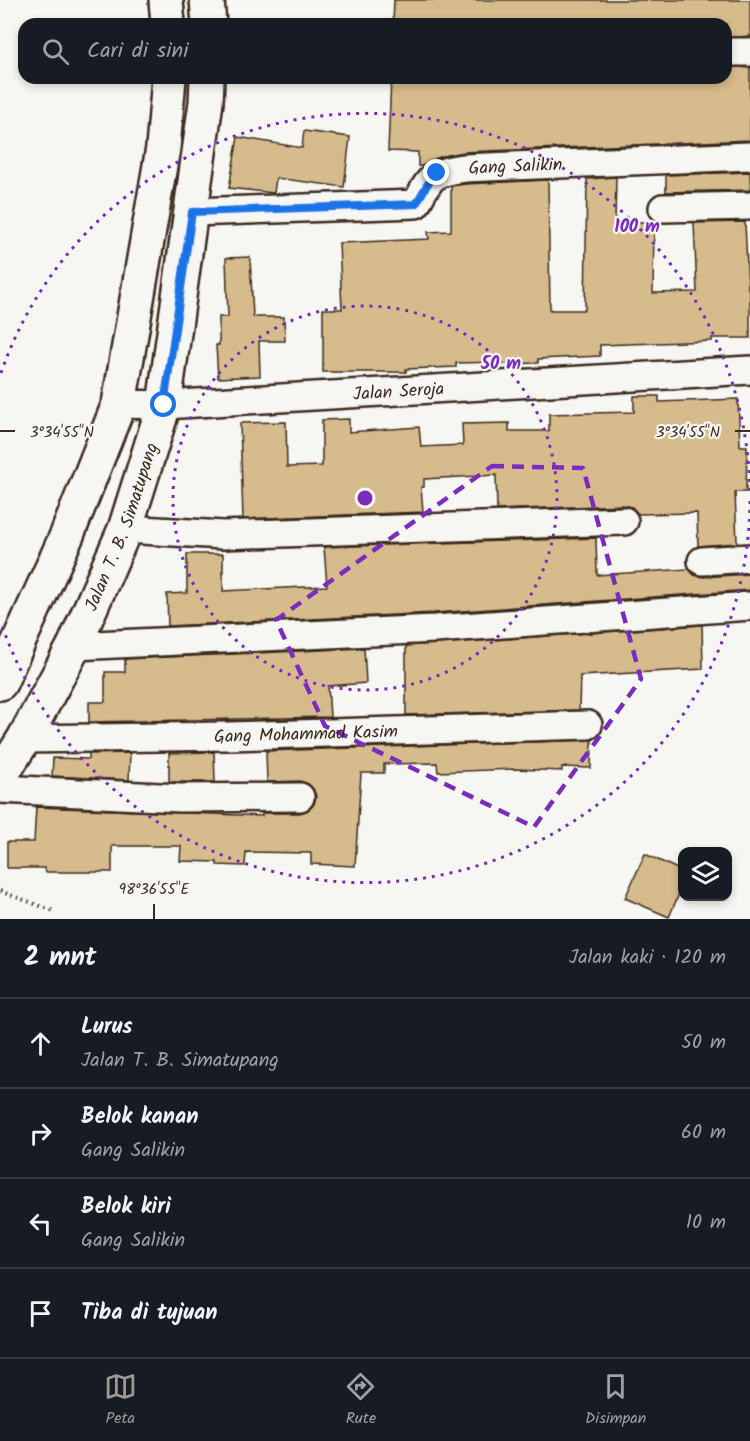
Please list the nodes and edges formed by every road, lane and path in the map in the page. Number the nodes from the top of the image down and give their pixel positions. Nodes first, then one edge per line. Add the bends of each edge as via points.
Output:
1 (166, 0) edge
2 (207, 0) edge
3 (168, 18) edge
4 (208, 18) edge
5 (169, 84) edge
6 (207, 84) edge
7 (750, 156) edge
8 (750, 206) edge
9 (663, 208) dead end
10 (192, 212) junction
11 (750, 369) edge
12 (119, 404) junction
13 (164, 405) junction
14 (624, 521) dead end
15 (125, 530) junction
16 (750, 558) edge
17 (702, 561) dead end
18 (750, 606) edge
19 (74, 646) junction
20 (0, 683) edge
21 (588, 725) dead end
22 (24, 739) junction
23 (0, 777) edge
24 (0, 789) edge
25 (300, 797) dead end
26 (0, 891) edge
27 (54, 911) dead end

1 - 3 main road
2 - 4 main road
5 - 12 main road via 163,148
6 - 10 main road, Jalan T. B. Simatupang
7 - 10 street, Gang Salikin via 465,168 437,173 416,204
8 - 9 street
10 - 13 main road, Jalan T. B. Simatupang
11 - 13 street, Jalan Seroja
12 - 13 street, Jalan Seroja
12 - 20 main road via 67,535
13 - 15 main road, Jalan T. B. Simatupang
14 - 15 street via 223,535
15 - 19 main road, Jalan T. B. Simatupang
16 - 17 street
18 - 19 street via 435,629
19 - 22 main road, Jalan T. B. Simatupang
21 - 22 street, Gang Mohammad Kasim
22 - 23 main road, Jalan T. B. Simatupang
24 - 25 street via 180,798
26 - 27 path

